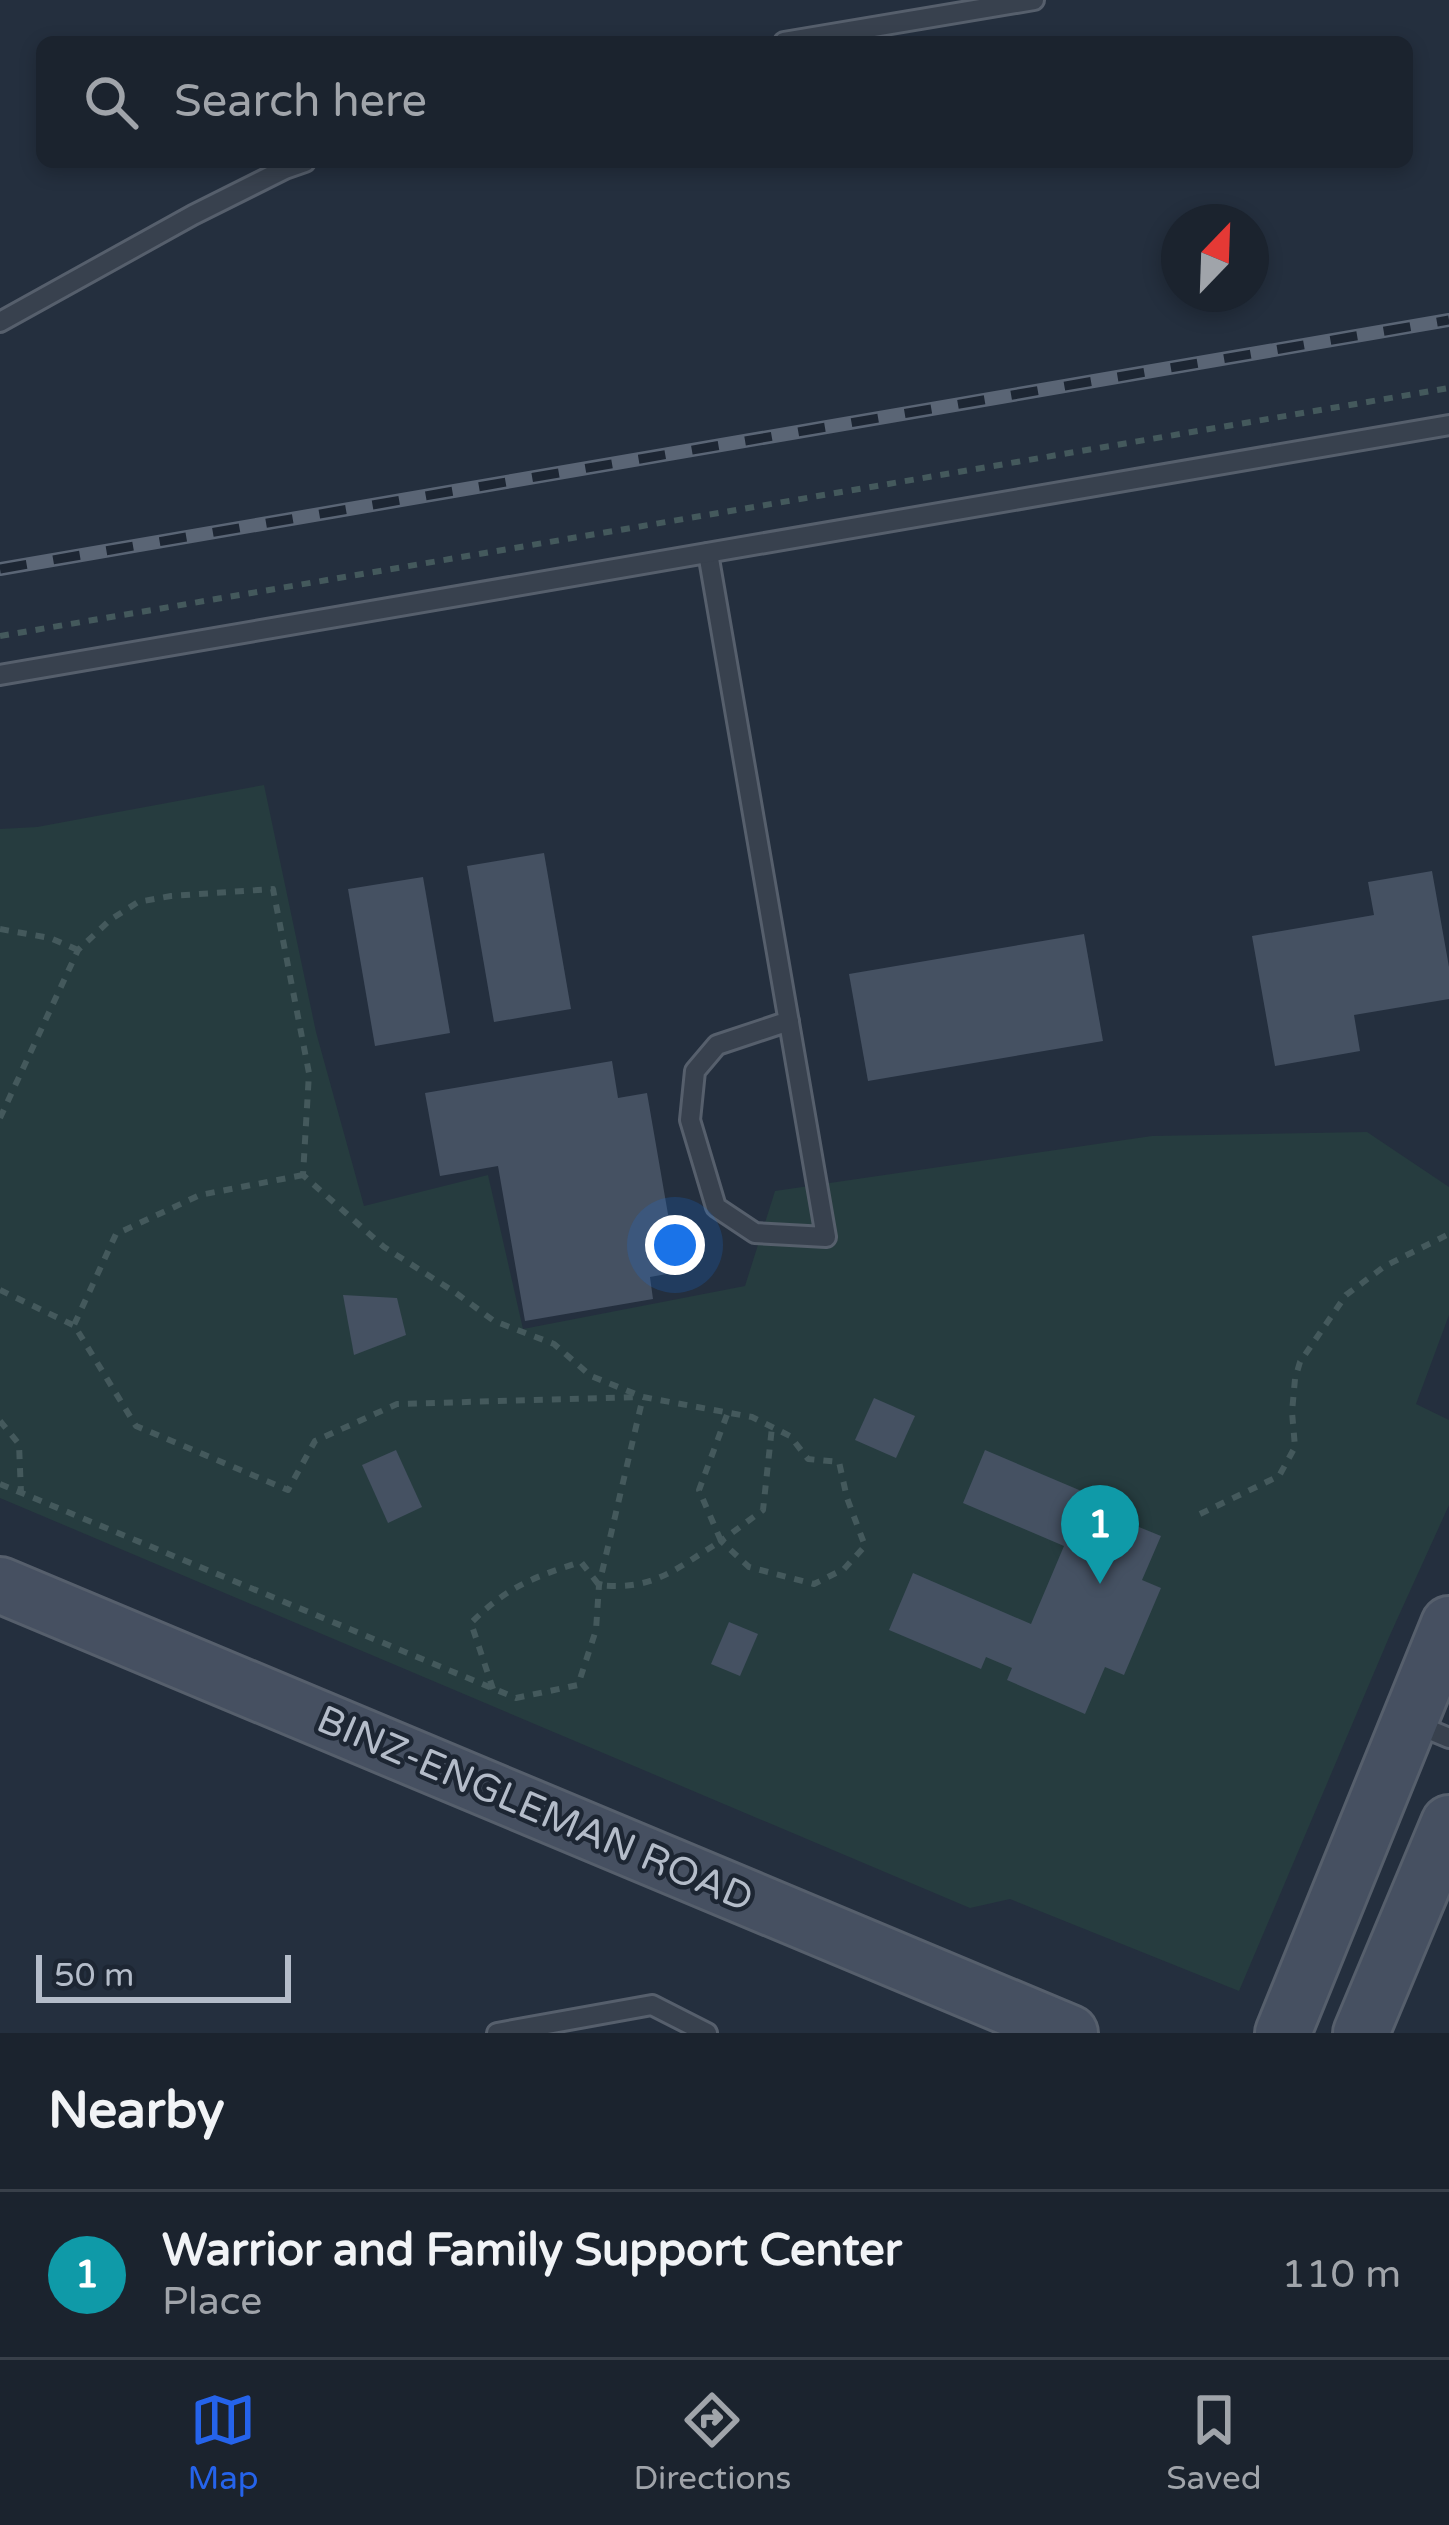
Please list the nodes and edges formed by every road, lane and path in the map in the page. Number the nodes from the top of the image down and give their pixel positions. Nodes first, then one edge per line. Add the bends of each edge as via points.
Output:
1 (1034, 0) edge
2 (820, 36) edge
3 (287, 168) edge
4 (0, 322) edge
5 (1449, 388) edge
6 (1449, 425) edge
7 (708, 553) junction
8 (0, 637) edge
9 (0, 674) edge
10 (0, 929) edge
11 (78, 950) junction
12 (789, 1021) junction
13 (0, 1118) edge
14 (303, 1175) junction
15 (1449, 1234) edge
16 (0, 1290) edge
17 (74, 1325) junction
18 (644, 1397) junction
19 (728, 1412) junction
20 (0, 1421) edge
21 (772, 1427) junction
22 (0, 1484) edge
23 (21, 1493) junction
24 (1200, 1514) dead end
25 (721, 1541) junction
26 (0, 1585) edge
27 (599, 1586) junction
28 (1449, 1624) edge
29 (493, 1689) junction
30 (1429, 1729) edge
31 (1449, 1823) edge
32 (1374, 2017) edge
33 (497, 2033) edge
34 (707, 2033) edge
35 (1070, 2033) edge
36 (1283, 2033) edge

1 - 2 lane
3 - 4 lane
5 - 8 path
6 - 7 lane
7 - 9 lane
7 - 12 lane
10 - 11 path
11 - 13 path
11 - 14 path via 137,902 273,889 308,1072
12 - 12 lane via 796,1065 826,1237 755,1233 716,1207 690,1120 695,1071 717,1045
14 - 17 path via 200,1195 116,1234
14 - 18 path via 384,1247 494,1321
15 - 24 path via 1346,1294 1300,1362 1295,1447 1279,1476
16 - 17 path
17 - 18 path via 136,1426 288,1490 315,1441 397,1403
18 - 19 path
18 - 27 path
19 - 21 path
19 - 25 path via 699,1490
20 - 23 path via 19,1444
21 - 25 path via 764,1510
21 - 25 path via 808,1459 839,1462 865,1546 814,1584 749,1567
22 - 23 path
23 - 29 path
25 - 27 path via 654,1582
26 - 35 street, BINZ-ENGLEMAN ROAD
27 - 29 path via 596,1630 578,1685 516,1698
27 - 29 path via 581,1562 530,1578 471,1623
28 - 30 street
30 - 36 street
31 - 32 street
33 - 34 lane via 652,2005

